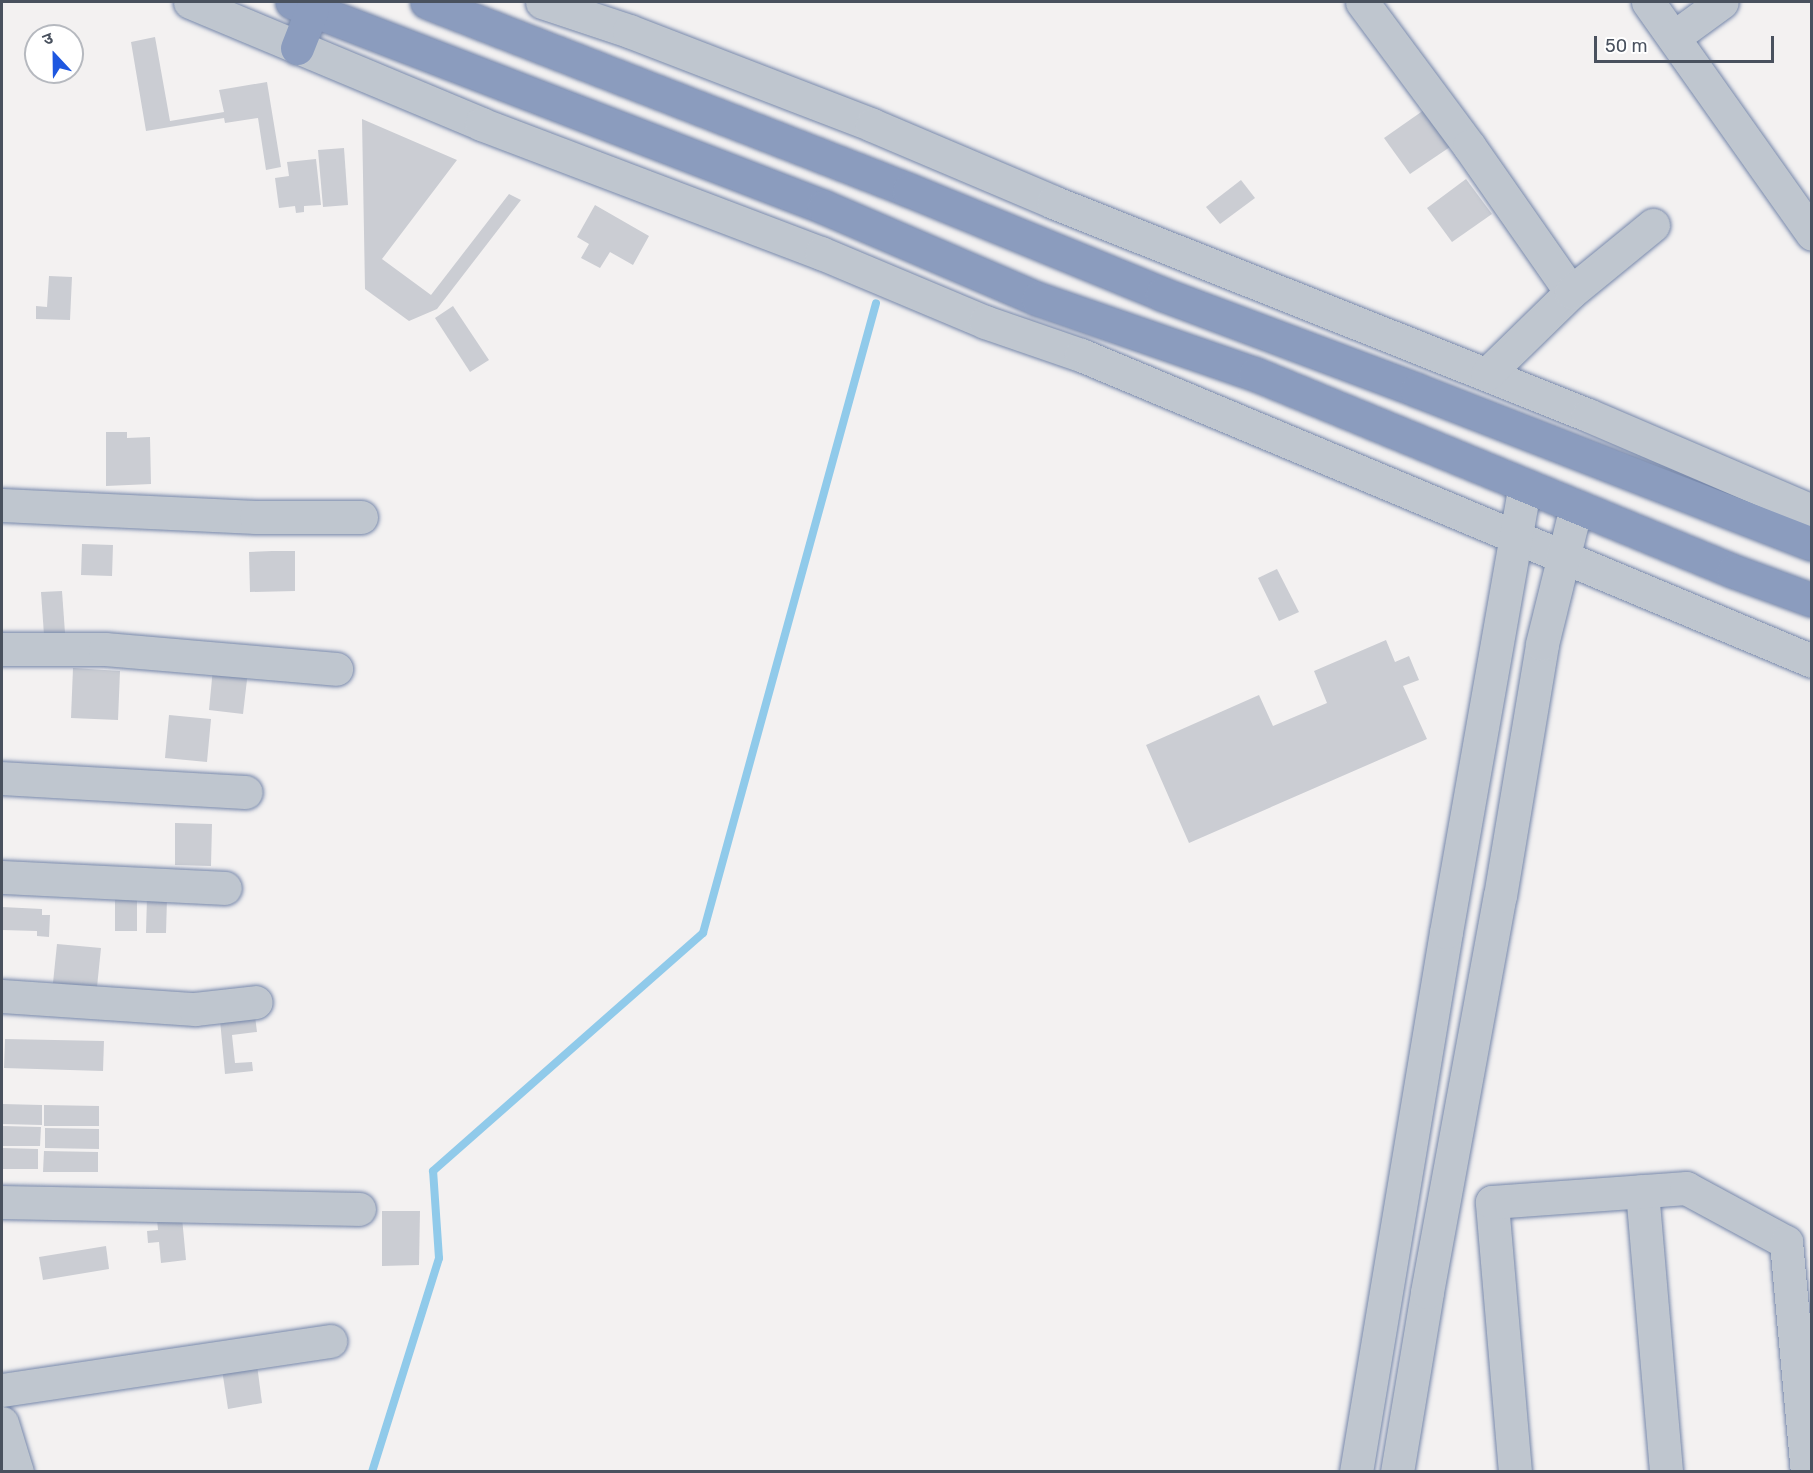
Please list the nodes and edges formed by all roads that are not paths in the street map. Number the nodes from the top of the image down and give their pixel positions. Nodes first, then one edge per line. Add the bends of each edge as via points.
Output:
1 (190, 2) edge
2 (427, 2) edge
3 (542, 2) edge
4 (1362, 2) edge
5 (1648, 2) edge
6 (1722, 2) edge
7 (302, 6) edge
8 (1674, 37) junction
9 (297, 48) junction
10 (1653, 225) dead end
11 (1812, 234) edge
12 (1571, 292) junction
13 (1487, 374) junction
14 (1525, 486) junction
15 (2, 505) edge
16 (1576, 507) junction
17 (1811, 510) edge
18 (362, 517) dead end
19 (1516, 538) junction
20 (1812, 544) edge
21 (1564, 555) junction
22 (1812, 600) edge
23 (2, 649) edge
24 (1812, 661) edge
25 (336, 669) dead end
26 (2, 778) edge
27 (246, 792) dead end
28 (2, 877) edge
29 (225, 888) dead end
30 (2, 996) edge
31 (256, 1002) dead end
32 (1642, 1191) junction
33 (2, 1202) edge
34 (359, 1209) dead end
35 (330, 1341) dead end
36 (2, 1390) edge
37 (1510, 1417) junction
38 (2, 1423) edge
39 (17, 1472) edge
40 (1356, 1472) edge
41 (1397, 1472) edge
42 (1502, 1472) edge
43 (1515, 1472) edge
44 (1666, 1472) edge
45 (1807, 1472) edge

1 - 9 street
2 - 20 highway via 909,190 1162,294
3 - 13 street via 872,124 1053,202
4 - 12 street
5 - 8 street
6 - 8 street
7 - 9 highway
7 - 14 highway via 824,207 1038,299 1255,374
8 - 11 street
9 - 19 street via 481,124 821,253 985,322 1081,355
10 - 12 street
12 - 13 street
13 - 17 street
14 - 16 highway
14 - 19 street
15 - 18 street via 256,518
16 - 21 street
16 - 22 highway
19 - 21 street
19 - 40 street
21 - 24 street
21 - 41 street via 1542,644
23 - 25 street via 105,649
26 - 27 street
28 - 29 street
30 - 31 street via 195,1009
32 - 37 street via 1492,1202
32 - 44 street
32 - 45 street via 1686,1188 1786,1242
33 - 34 street
35 - 36 street
37 - 42 street
37 - 43 street
38 - 39 street

